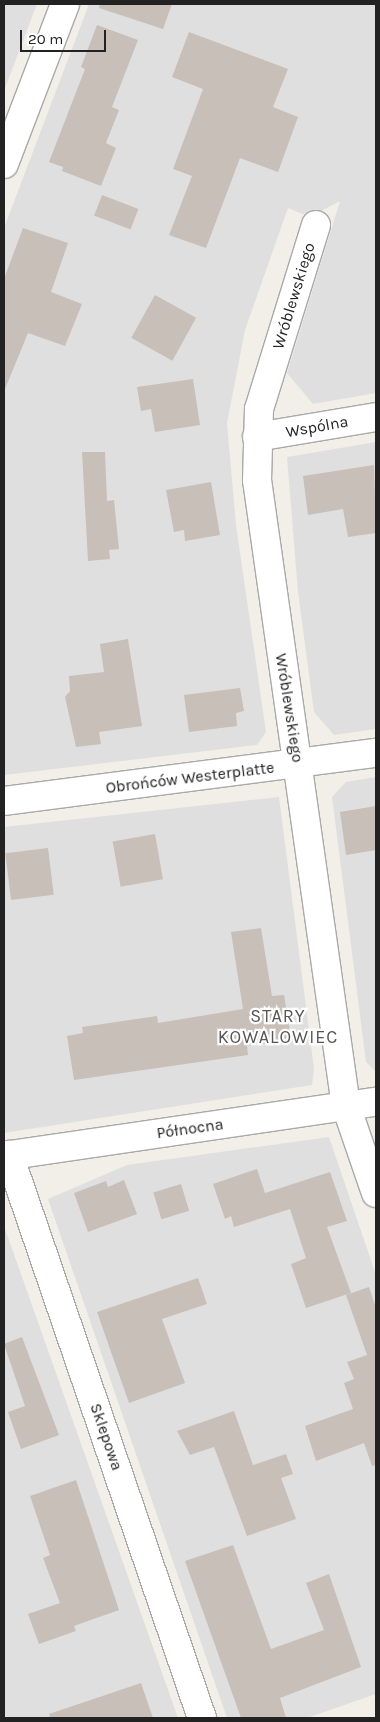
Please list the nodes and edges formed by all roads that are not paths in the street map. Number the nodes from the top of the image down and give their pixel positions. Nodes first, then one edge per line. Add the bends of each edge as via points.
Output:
1 (65, 4) edge
2 (4, 164) edge
3 (316, 225) dead end
4 (376, 417) edge
5 (257, 437) junction
6 (376, 753) edge
7 (298, 765) junction
8 (4, 801) edge
9 (376, 1102) edge
10 (346, 1106) junction
11 (6, 1155) edge
12 (376, 1193) edge
13 (202, 1718) edge

1 - 2 street
3 - 5 street, Wróblewskiego via 260,409
4 - 5 street, Wspólna
5 - 7 street, Wróblewskiego via 257,480 270,585
6 - 7 street, Obrońców Westerplatte
7 - 8 street, Obrońców Westerplatte
7 - 10 street, Wróblewskiego
9 - 10 street, Północna
10 - 11 street, Północna
10 - 12 street, Wróblewskiego
11 - 13 street, Sklepowa

